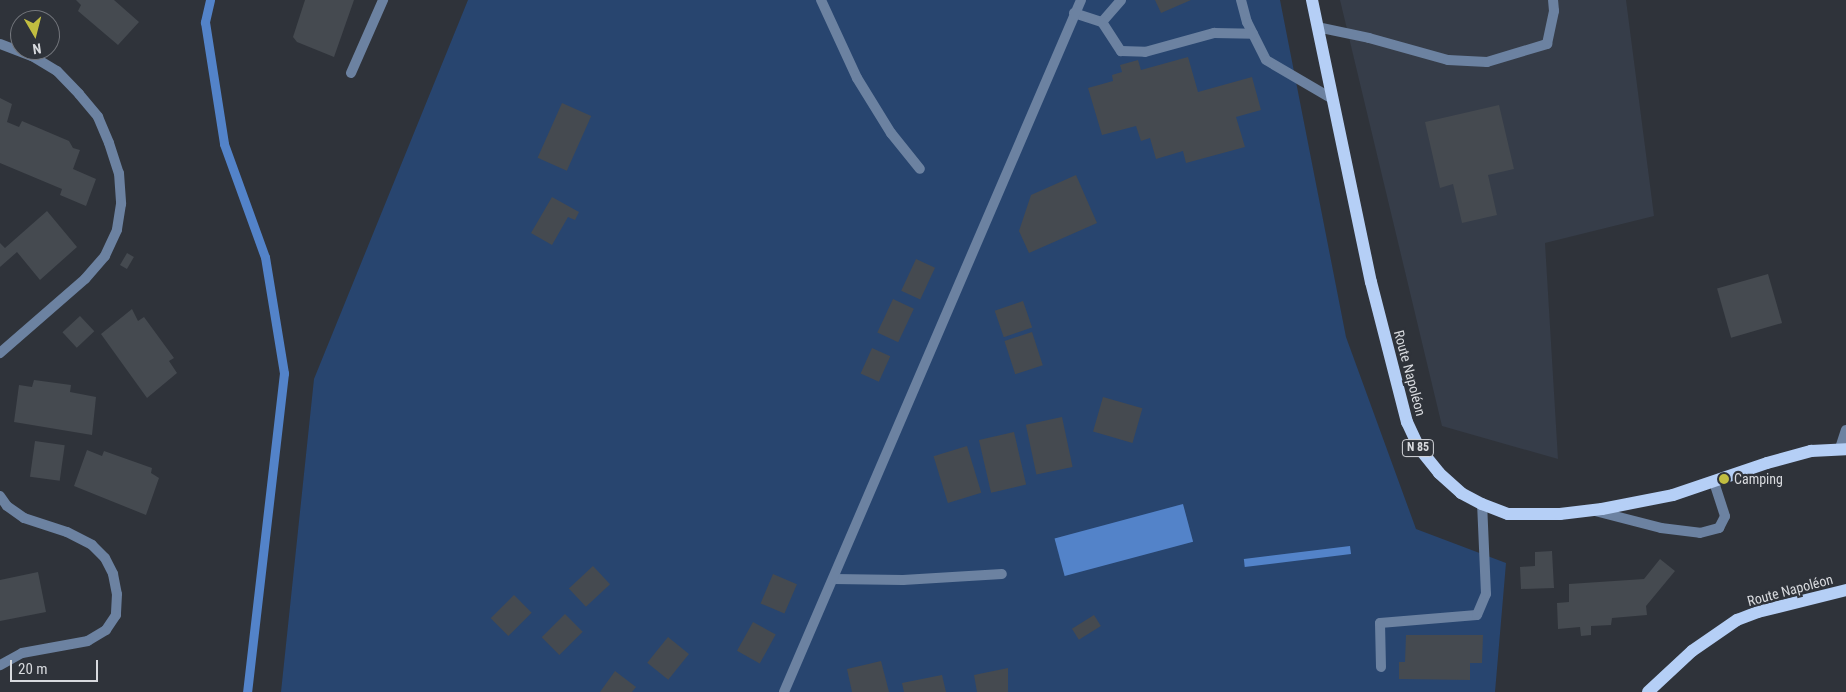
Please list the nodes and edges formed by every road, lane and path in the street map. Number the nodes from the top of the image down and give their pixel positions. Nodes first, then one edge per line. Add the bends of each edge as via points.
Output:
1 (383, 0) edge
2 (821, 0) edge
3 (1081, 0) edge
4 (1121, 0) edge
5 (1241, 0) edge
6 (1312, 0) edge
7 (1552, 0) edge
8 (1074, 13) junction
9 (1102, 22) junction
10 (1317, 27) junction
11 (1253, 34) junction
12 (0, 44) edge
13 (351, 74) dead end
14 (1331, 98) junction
15 (920, 169) dead end
16 (0, 352) edge
17 (1846, 430) edge
18 (1843, 448) edge
19 (1714, 483) junction
20 (0, 496) edge
21 (1482, 504) junction
22 (1590, 510) junction
23 (1002, 574) dead end
24 (834, 578) junction
25 (1846, 590) edge
26 (0, 665) edge
27 (1381, 667) dead end
28 (784, 692) edge
29 (1648, 692) edge

1 - 13 street
2 - 15 street via 857,78 891,133
3 - 8 street
4 - 9 street
5 - 11 street
6 - 10 main road, Route Napoléon / N 85
7 - 10 street via 1554,11 1546,44 1487,62 1448,60
8 - 9 street
8 - 24 street
9 - 11 street via 1121,51 1145,52 1214,33
10 - 14 main road, Route Napoléon / N 85
11 - 14 street via 1266,60
12 - 16 street via 32,56 56,71 98,117 119,173 120,204 117,230 105,256 85,279
14 - 21 main road, Route Napoléon / N 85 via 1371,282 1407,422 1419,448 1439,473 1460,493
17 - 18 street
18 - 19 main road, Route Napoléon / N 85 via 1811,451
19 - 22 main road, Route Napoléon / N 85 via 1673,495
19 - 22 street via 1725,516 1718,528 1700,534
20 - 26 street via 7,506 24,518 68,532 92,544 105,558 113,574 117,594 116,615 106,630 88,641 22,652
21 - 22 main road, Route Napoléon / N 85 via 1508,514 1529,516
21 - 27 street via 1486,594 1477,615 1380,623
23 - 24 street via 903,580
24 - 28 street
25 - 29 main road, Route Napoléon via 1737,620 1692,651

